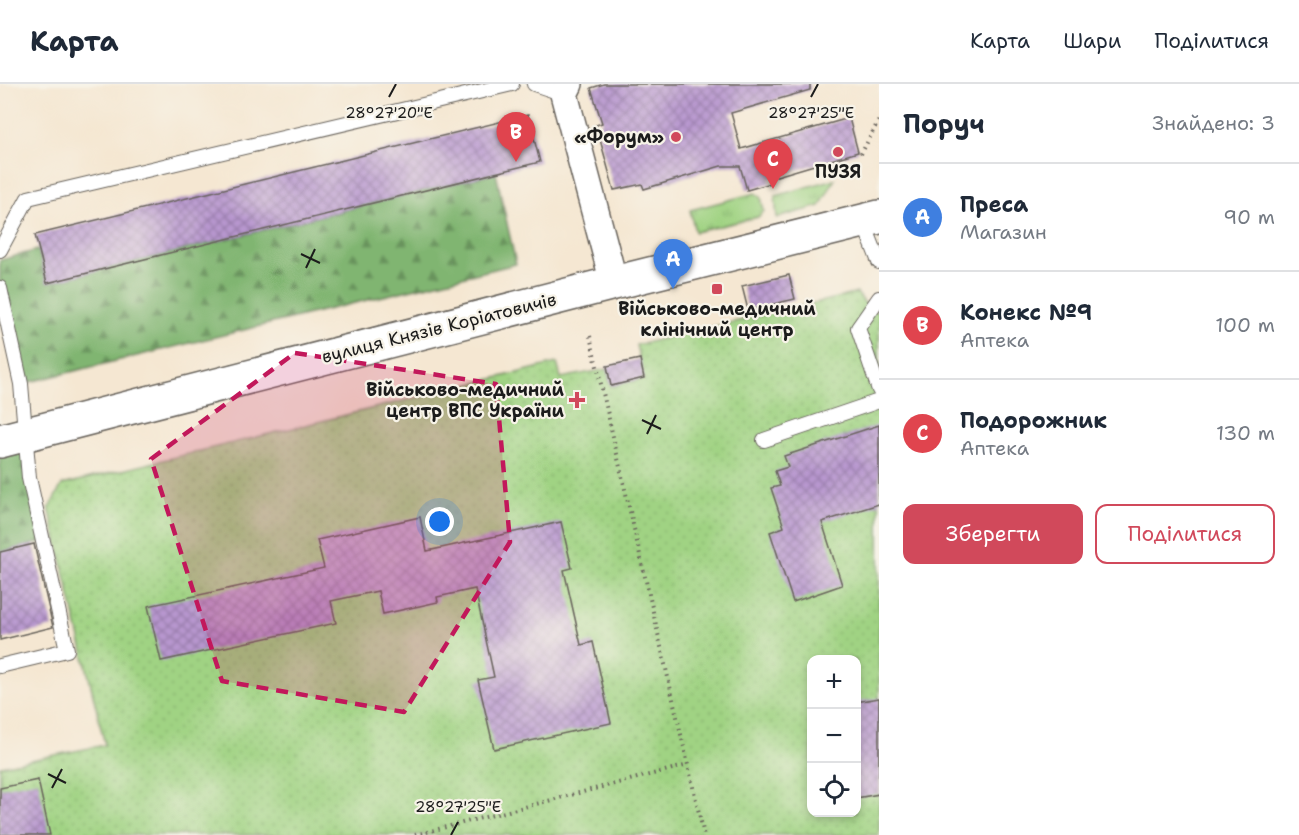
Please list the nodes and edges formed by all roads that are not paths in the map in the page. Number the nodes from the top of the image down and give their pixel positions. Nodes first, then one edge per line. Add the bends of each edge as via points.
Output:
1 (512, 84) edge
2 (534, 84) edge
3 (566, 89) edge
4 (871, 219) edge
5 (0, 250) edge
6 (879, 262) edge
7 (614, 283) junction
8 (0, 288) edge
9 (879, 298) edge
10 (879, 390) edge
11 (879, 401) edge
12 (13, 438) edge
13 (765, 440) dead end
14 (0, 666) edge

1 - 5 lane via 28,198
2 - 3 lane
3 - 7 street
4 - 6 lane
4 - 7 main road, вулиця Князів Коріатовичів
7 - 12 main road, вулиця Князів Коріатовичів
8 - 12 lane via 21,384
9 - 10 lane via 858,328
11 - 13 lane
12 - 14 lane via 29,478 67,650

